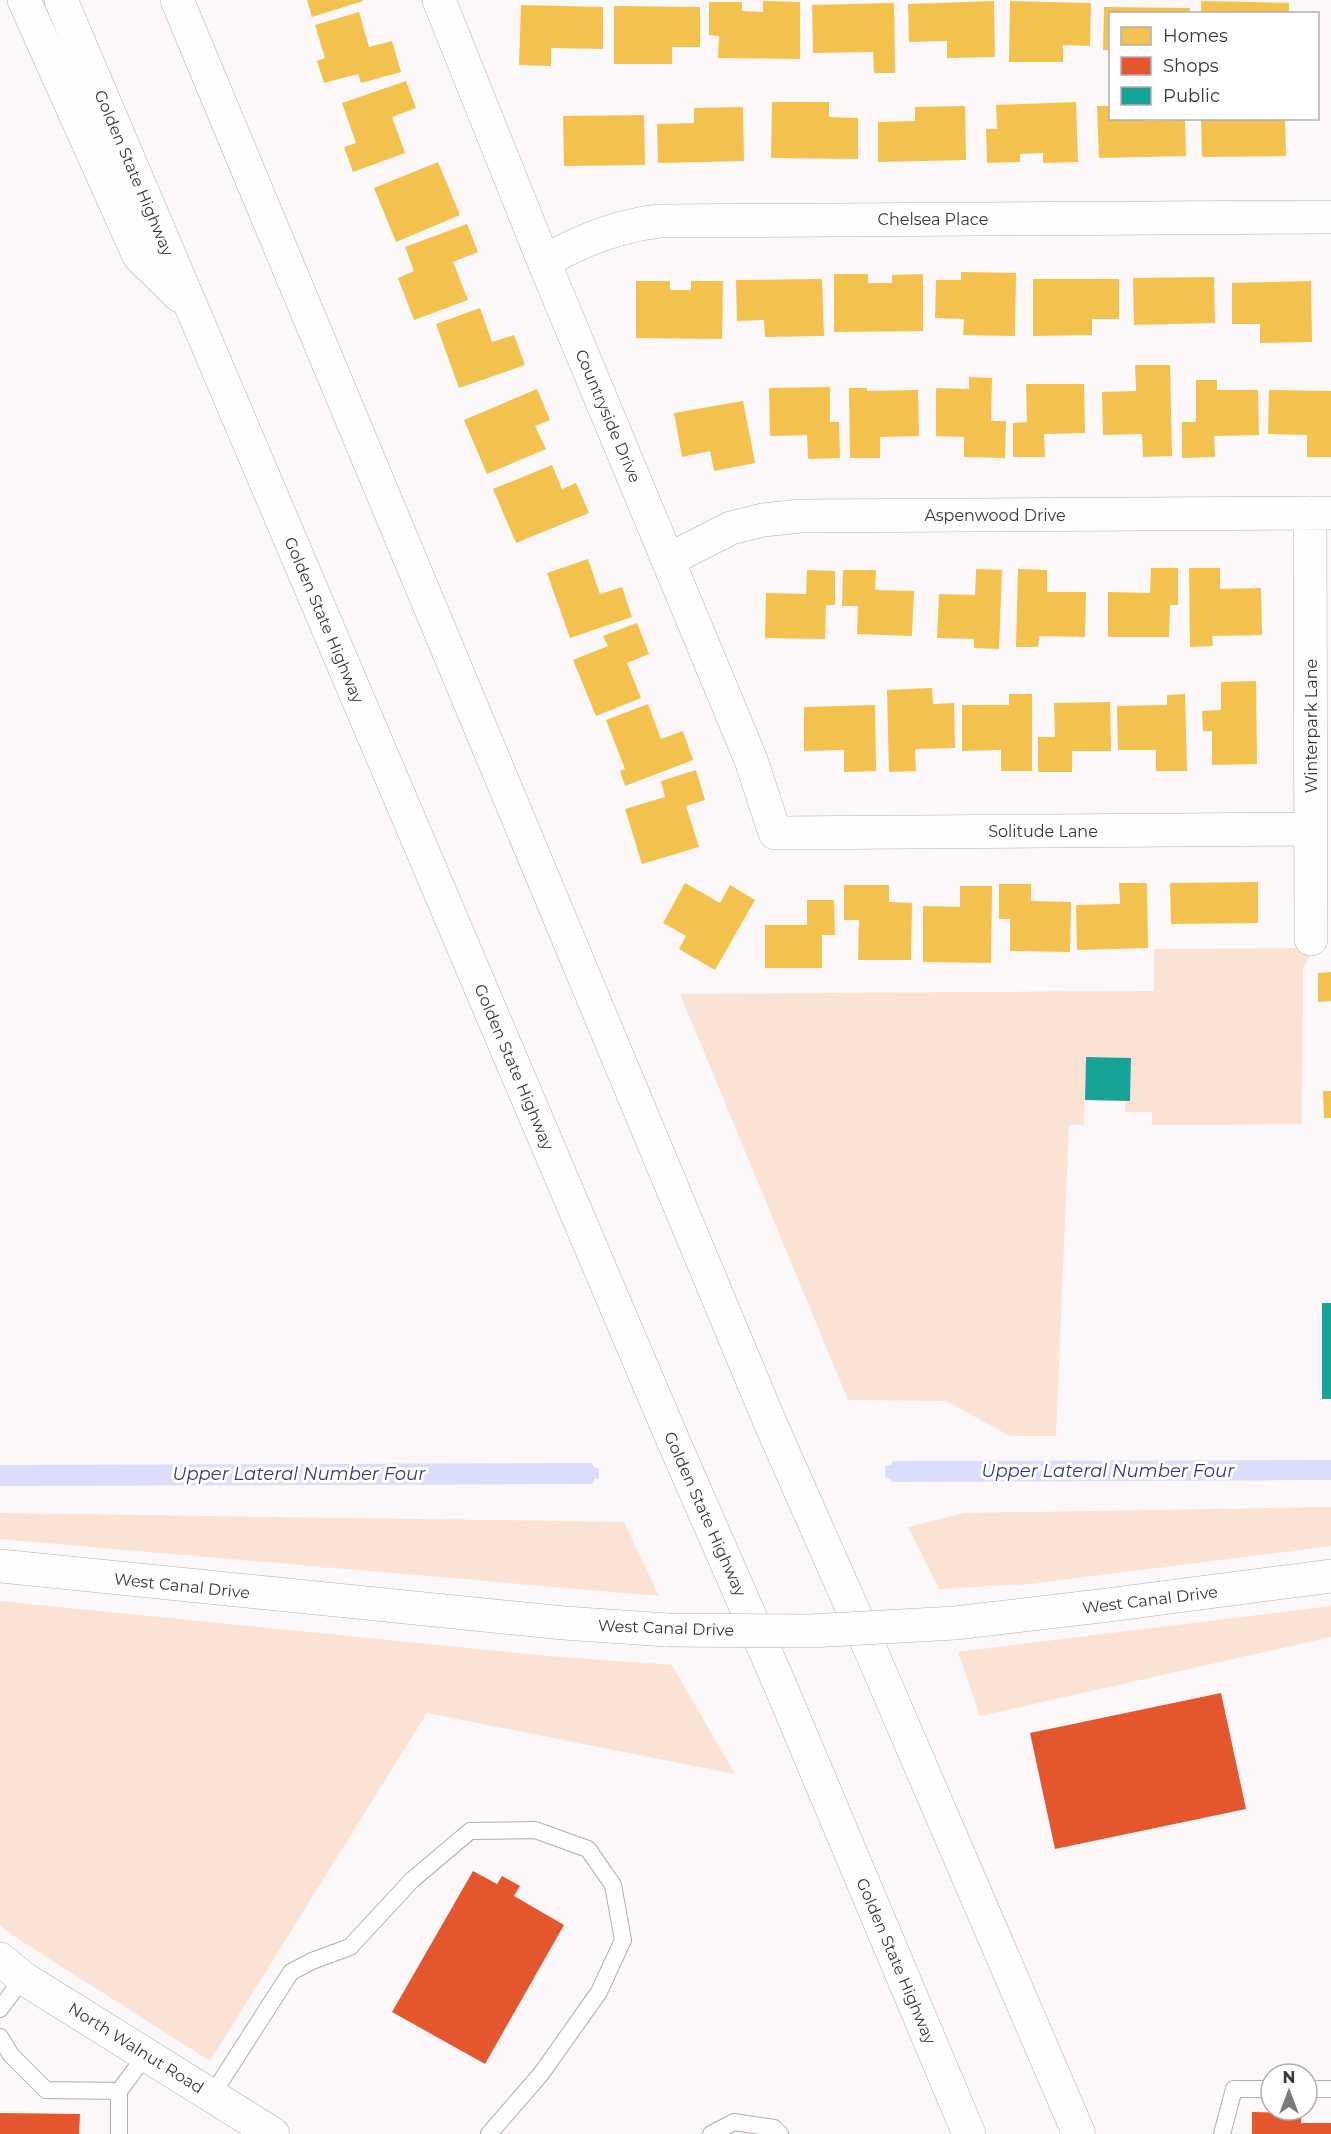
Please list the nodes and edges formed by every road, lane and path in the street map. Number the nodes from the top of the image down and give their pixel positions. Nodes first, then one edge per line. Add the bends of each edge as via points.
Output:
1 (24, 0) edge
2 (61, 0) edge
3 (177, 0) edge
4 (439, 0) edge
5 (1331, 217) edge
6 (544, 261) junction
7 (192, 308) junction
8 (1321, 513) edge
9 (668, 560) junction
10 (1311, 829) junction
11 (775, 833) joint
12 (1311, 939) dead end
13 (0, 1566) edge
14 (1331, 1576) edge
15 (12, 1969) edge
16 (0, 2008) edge
17 (0, 2037) edge
18 (6, 2054) edge
19 (146, 2055) junction
20 (1259, 2089) edge
21 (119, 2091) junction
22 (212, 2095) junction
23 (119, 2134) edge
24 (273, 2134) edge
25 (489, 2134) edge
26 (711, 2134) edge
27 (780, 2134) edge
28 (969, 2134) edge
29 (1079, 2134) edge
30 (1222, 2134) edge

1 - 7 main road via 139,256
2 - 7 main road, Golden State Highway
3 - 29 main road via 769,1420
4 - 6 main road, Countryside Drive
5 - 6 main road, Chelsea Place via 659,221 601,233
6 - 9 main road, Countryside Drive
7 - 28 main road, Golden State Highway
8 - 9 main road, Aspenwood Drive via 800,516 731,528
8 - 10 main road, Winterpark Lane
9 - 11 main road, Countryside Drive via 751,760
10 - 11 main road, Solitude Lane
10 - 12 main road, Winterpark Lane
13 - 14 main road, West Canal Drive, bridge via 541,1621 667,1630 810,1631 955,1623
15 - 16 lane
15 - 19 main road, North Walnut Road
17 - 18 lane
18 - 21 lane via 46,2090
19 - 21 lane
19 - 22 main road, North Walnut Road
20 - 30 lane via 1234,2089
21 - 23 lane
22 - 24 main road, North Walnut Road
22 - 25 lane via 291,1972 350,1947 412,1880 470,1831 535,1830 588,1849 613,1885 623,1940 599,1992 541,2074
26 - 27 lane via 734,2122 774,2128

